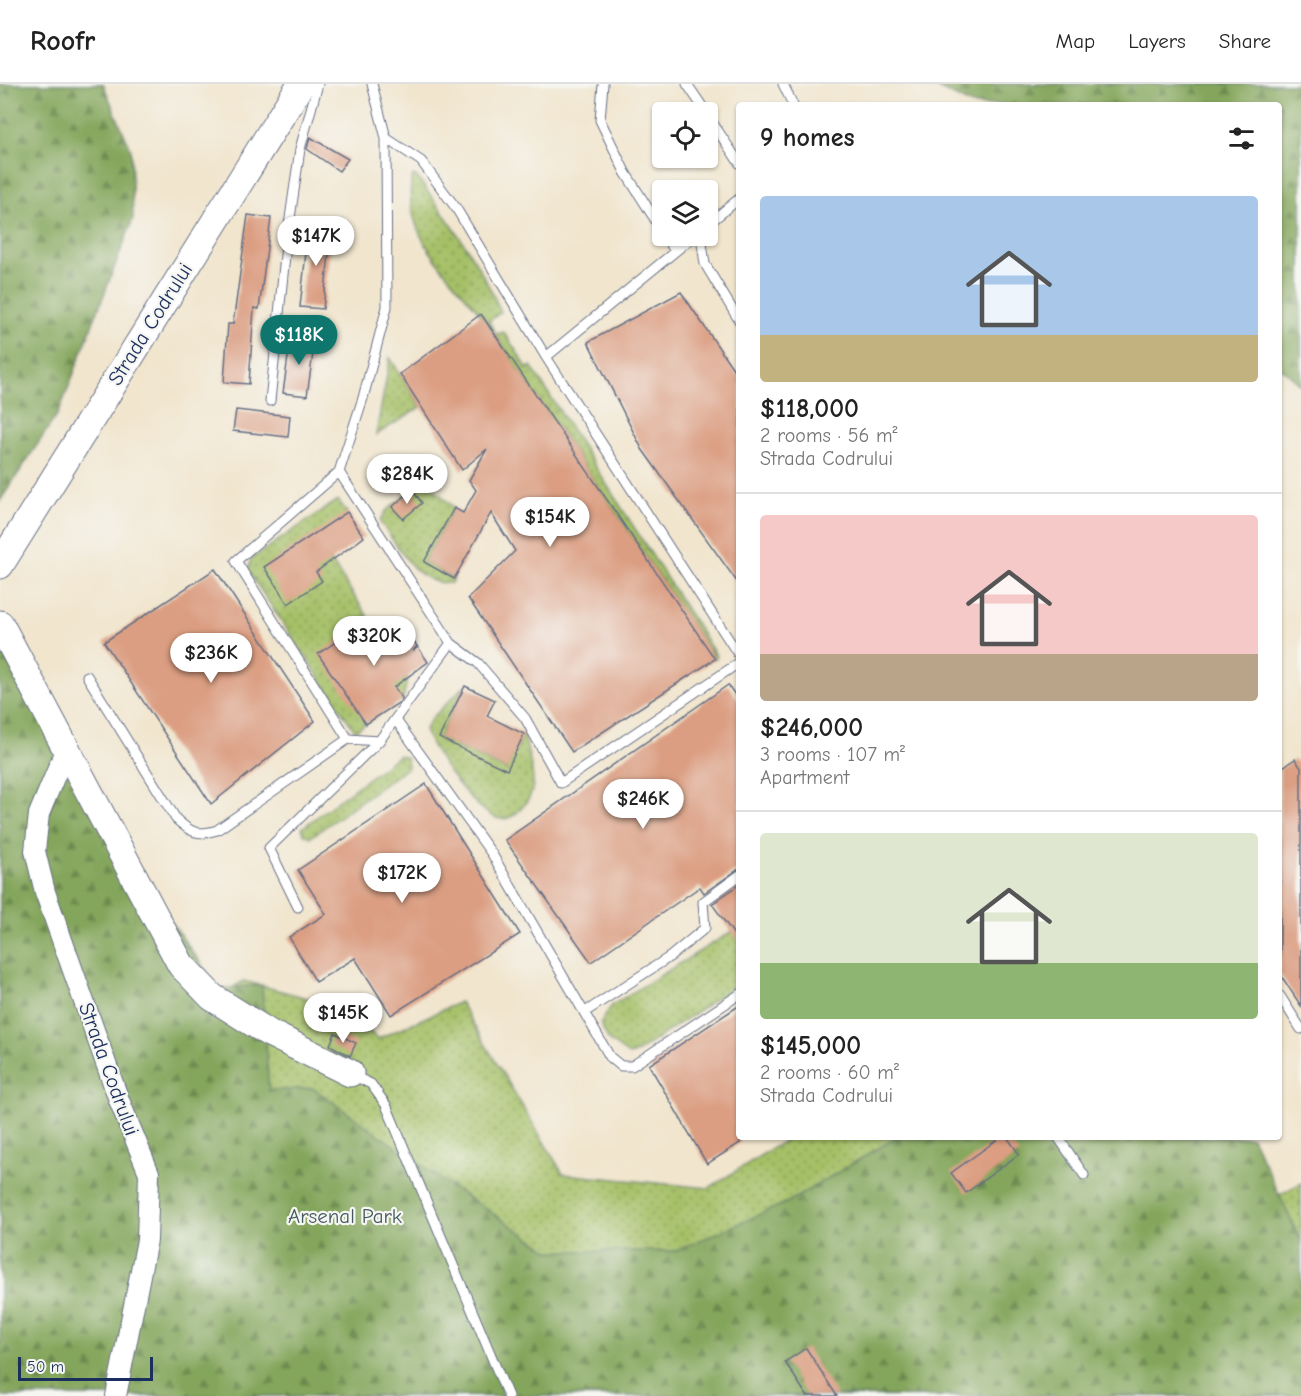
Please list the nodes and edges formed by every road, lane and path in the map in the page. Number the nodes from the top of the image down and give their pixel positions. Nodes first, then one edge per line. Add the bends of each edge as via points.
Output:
1 (301, 84) edge
2 (318, 84) edge
3 (372, 84) edge
4 (603, 84) edge
5 (687, 84) edge
6 (783, 84) edge
7 (699, 102) edge
8 (792, 102) edge
9 (718, 131) edge
10 (386, 138) junction
11 (736, 158) edge
12 (736, 201) edge
13 (652, 215) edge
14 (718, 216) edge
15 (672, 246) edge
16 (681, 246) edge
17 (702, 246) edge
18 (675, 251) junction
19 (736, 315) edge
20 (546, 357) junction
21 (270, 401) dead end
22 (339, 472) junction
23 (0, 565) edge
24 (0, 624) edge
25 (452, 643) junction
26 (736, 651) edge
27 (736, 665) edge
28 (87, 676) dead end
29 (395, 719) junction
30 (348, 739) junction
31 (378, 741) junction
32 (66, 749) junction
33 (736, 879) edge
34 (298, 907) dead end
35 (736, 997) edge
36 (1282, 999) edge
37 (585, 1012) junction
38 (1301, 1029) edge
39 (350, 1073) joint
40 (1060, 1140) edge
41 (1084, 1175) dead end
42 (117, 1396) edge
43 (508, 1396) edge

1 - 23 street, Strada Codrului
2 - 21 lane via 300,149
3 - 10 lane
4 - 13 lane via 600,120 625,172
5 - 7 lane
6 - 8 lane
9 - 11 lane
10 - 20 lane via 421,162 456,208
10 - 22 lane via 387,307
12 - 14 lane
15 - 18 lane
16 - 18 lane
17 - 19 lane via 705,264
18 - 20 lane
20 - 26 lane
22 - 25 lane
22 - 30 lane via 236,561
24 - 32 street
25 - 27 lane via 478,663 525,718 561,783
25 - 29 lane
28 - 30 lane via 176,819 202,834 217,830
29 - 31 lane
29 - 37 lane via 492,854
30 - 31 lane
31 - 34 lane via 269,849
32 - 39 street via 181,965 212,997 269,1033
32 - 42 street, Strada Codrului via 39,814 35,851 45,892 149,1173 147,1240
33 - 37 lane via 703,902 705,928 671,956
35 - 37 lane via 632,1066 621,1066 610,1057
36 - 38 lane
39 - 43 lane via 371,1084 386,1105
40 - 41 lane

